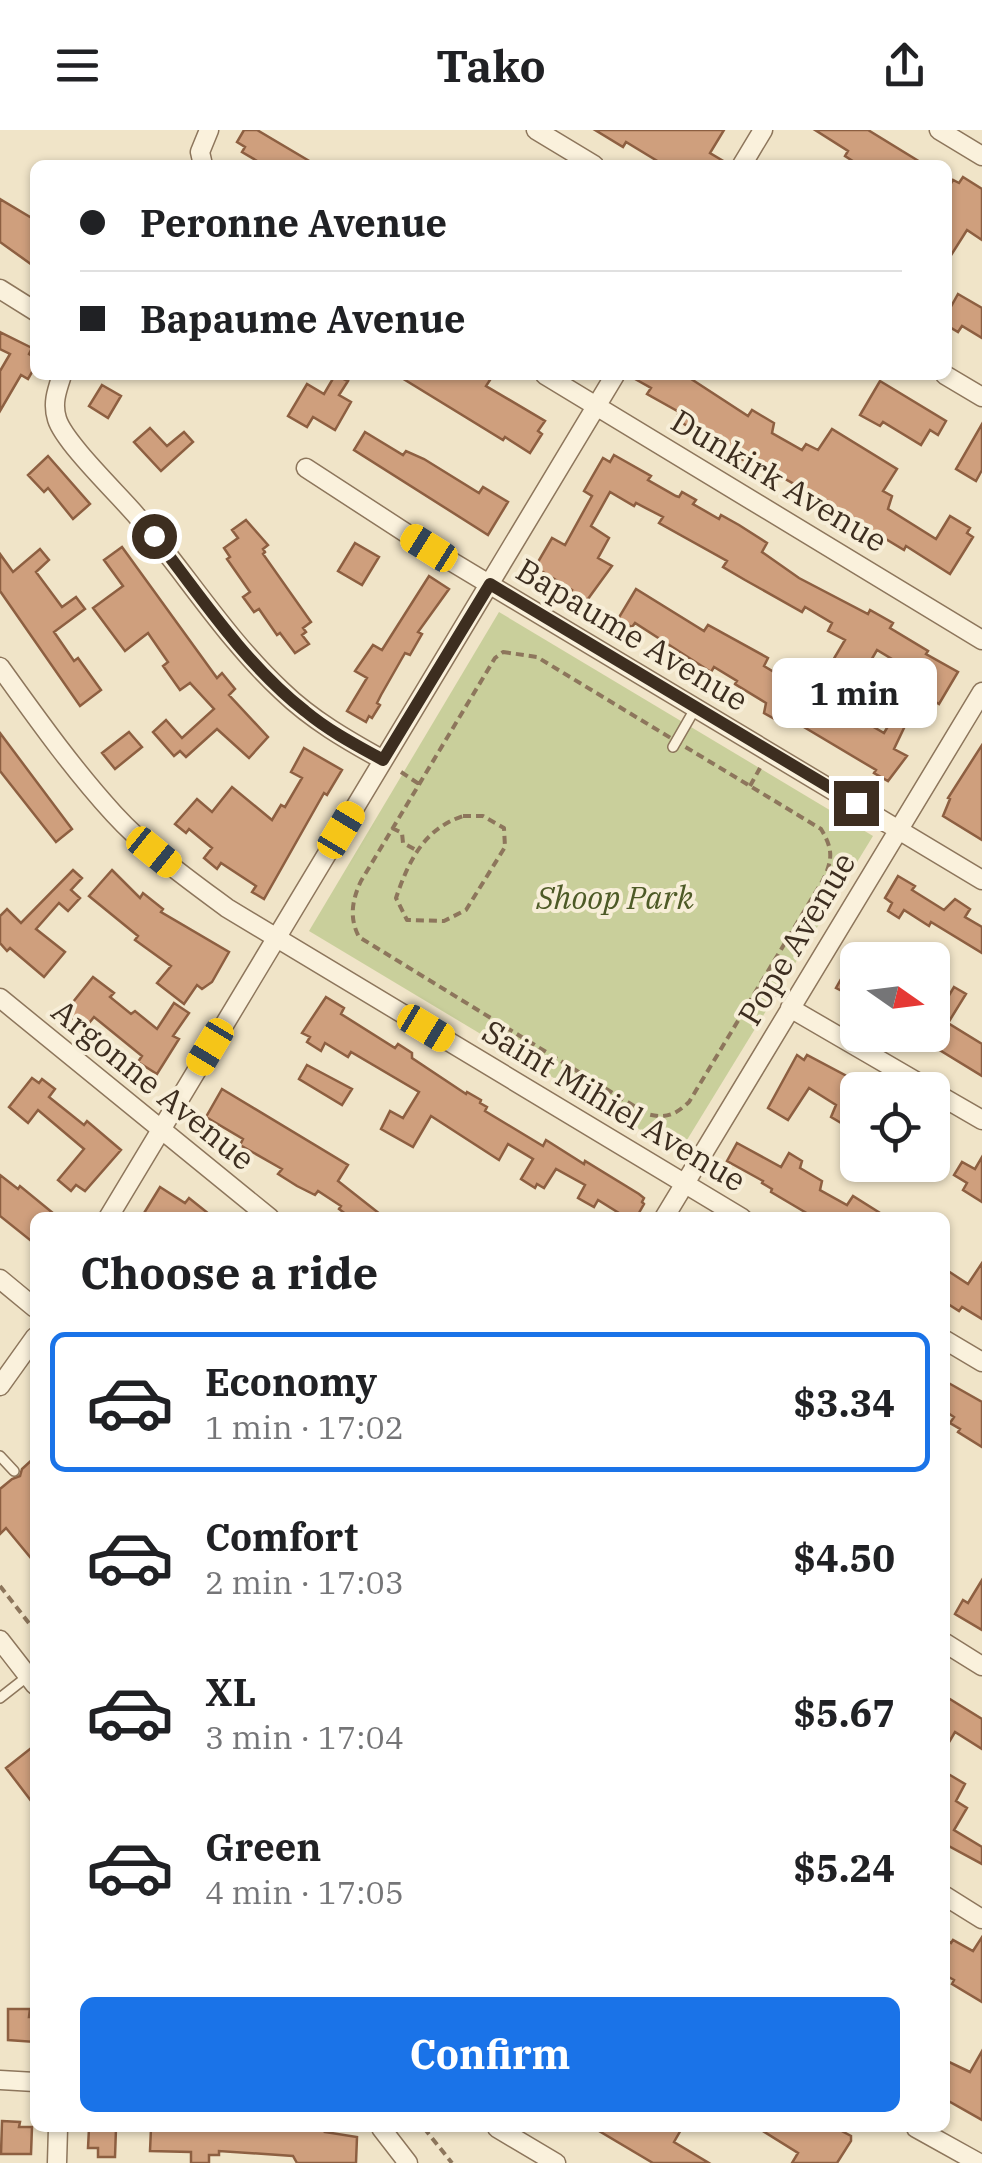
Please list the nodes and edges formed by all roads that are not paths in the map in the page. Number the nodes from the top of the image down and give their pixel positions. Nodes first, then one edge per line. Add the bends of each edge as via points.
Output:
1 (209, 130) edge
2 (536, 130) edge
3 (763, 130) edge
4 (939, 130) edge
5 (982, 156) edge
6 (202, 160) edge
7 (586, 160) edge
8 (745, 160) edge
9 (0, 289) edge
10 (30, 308) edge
11 (952, 379) edge
12 (61, 380) edge
13 (553, 380) edge
14 (612, 380) edge
15 (982, 397) edge
16 (597, 406) junction
17 (306, 468) dead end
18 (490, 584) junction
19 (982, 640) edge
20 (0, 666) edge
21 (982, 692) edge
22 (696, 708) junction
23 (674, 744) road end
24 (383, 760) junction
25 (899, 828) junction
26 (982, 880) edge
27 (276, 937) junction
28 (0, 998) edge
29 (790, 1008) junction
30 (901, 1072) edge
31 (950, 1101) edge
32 (982, 1120) edge
33 (161, 1130) junction
34 (684, 1184) junction
35 (112, 1212) edge
36 (263, 1212) edge
37 (668, 1212) edge
38 (732, 1212) edge
39 (0, 1280) edge
40 (30, 1304) edge
41 (950, 1343) edge
42 (30, 1344) edge
43 (982, 1362) edge
44 (0, 1386) edge
45 (0, 1456) edge
46 (14, 1471) dead end
47 (0, 1640) edge
48 (950, 1646) edge
49 (982, 1666) edge
50 (30, 1678) edge
51 (30, 1681) edge
52 (0, 1698) edge
53 (950, 1899) edge
54 (982, 1918) edge
55 (0, 2080) edge
56 (30, 2082) edge
57 (58, 2132) edge
58 (384, 2132) edge
59 (504, 2132) edge
60 (923, 2132) edge
61 (56, 2163) edge
62 (408, 2163) edge
63 (556, 2163) edge
64 (978, 2163) edge

1 - 6 street
2 - 7 street
3 - 8 street
4 - 5 street
9 - 10 street
11 - 15 street
12 - 24 street via 54,406 60,428 221,624 280,690
13 - 16 street, Dunkirk Avenue
14 - 16 street
16 - 18 street
16 - 19 street, Dunkirk Avenue
17 - 18 street, Bapaume Avenue
18 - 22 street, Bapaume Avenue
18 - 24 street
20 - 27 street, Saint Mihiel Avenue via 115,815 187,878
21 - 25 street, Pope Avenue
22 - 23 lane
22 - 25 street, Bapaume Avenue
24 - 27 street
25 - 26 street, Bapaume Avenue
25 - 29 street, Pope Avenue
27 - 33 street
27 - 34 street, Saint Mihiel Avenue
28 - 33 street, Argonne Avenue
29 - 30 street
29 - 34 street, Pope Avenue
31 - 32 street
33 - 35 street
33 - 36 street, Argonne Avenue
34 - 37 street, Pope Avenue
34 - 38 street, Saint Mihiel Avenue
39 - 40 street
41 - 43 street
42 - 44 street
45 - 46 lane
47 - 50 street
48 - 49 street
51 - 52 lane
53 - 54 street
55 - 56 street
57 - 61 street
58 - 62 street
59 - 63 street
60 - 64 street

